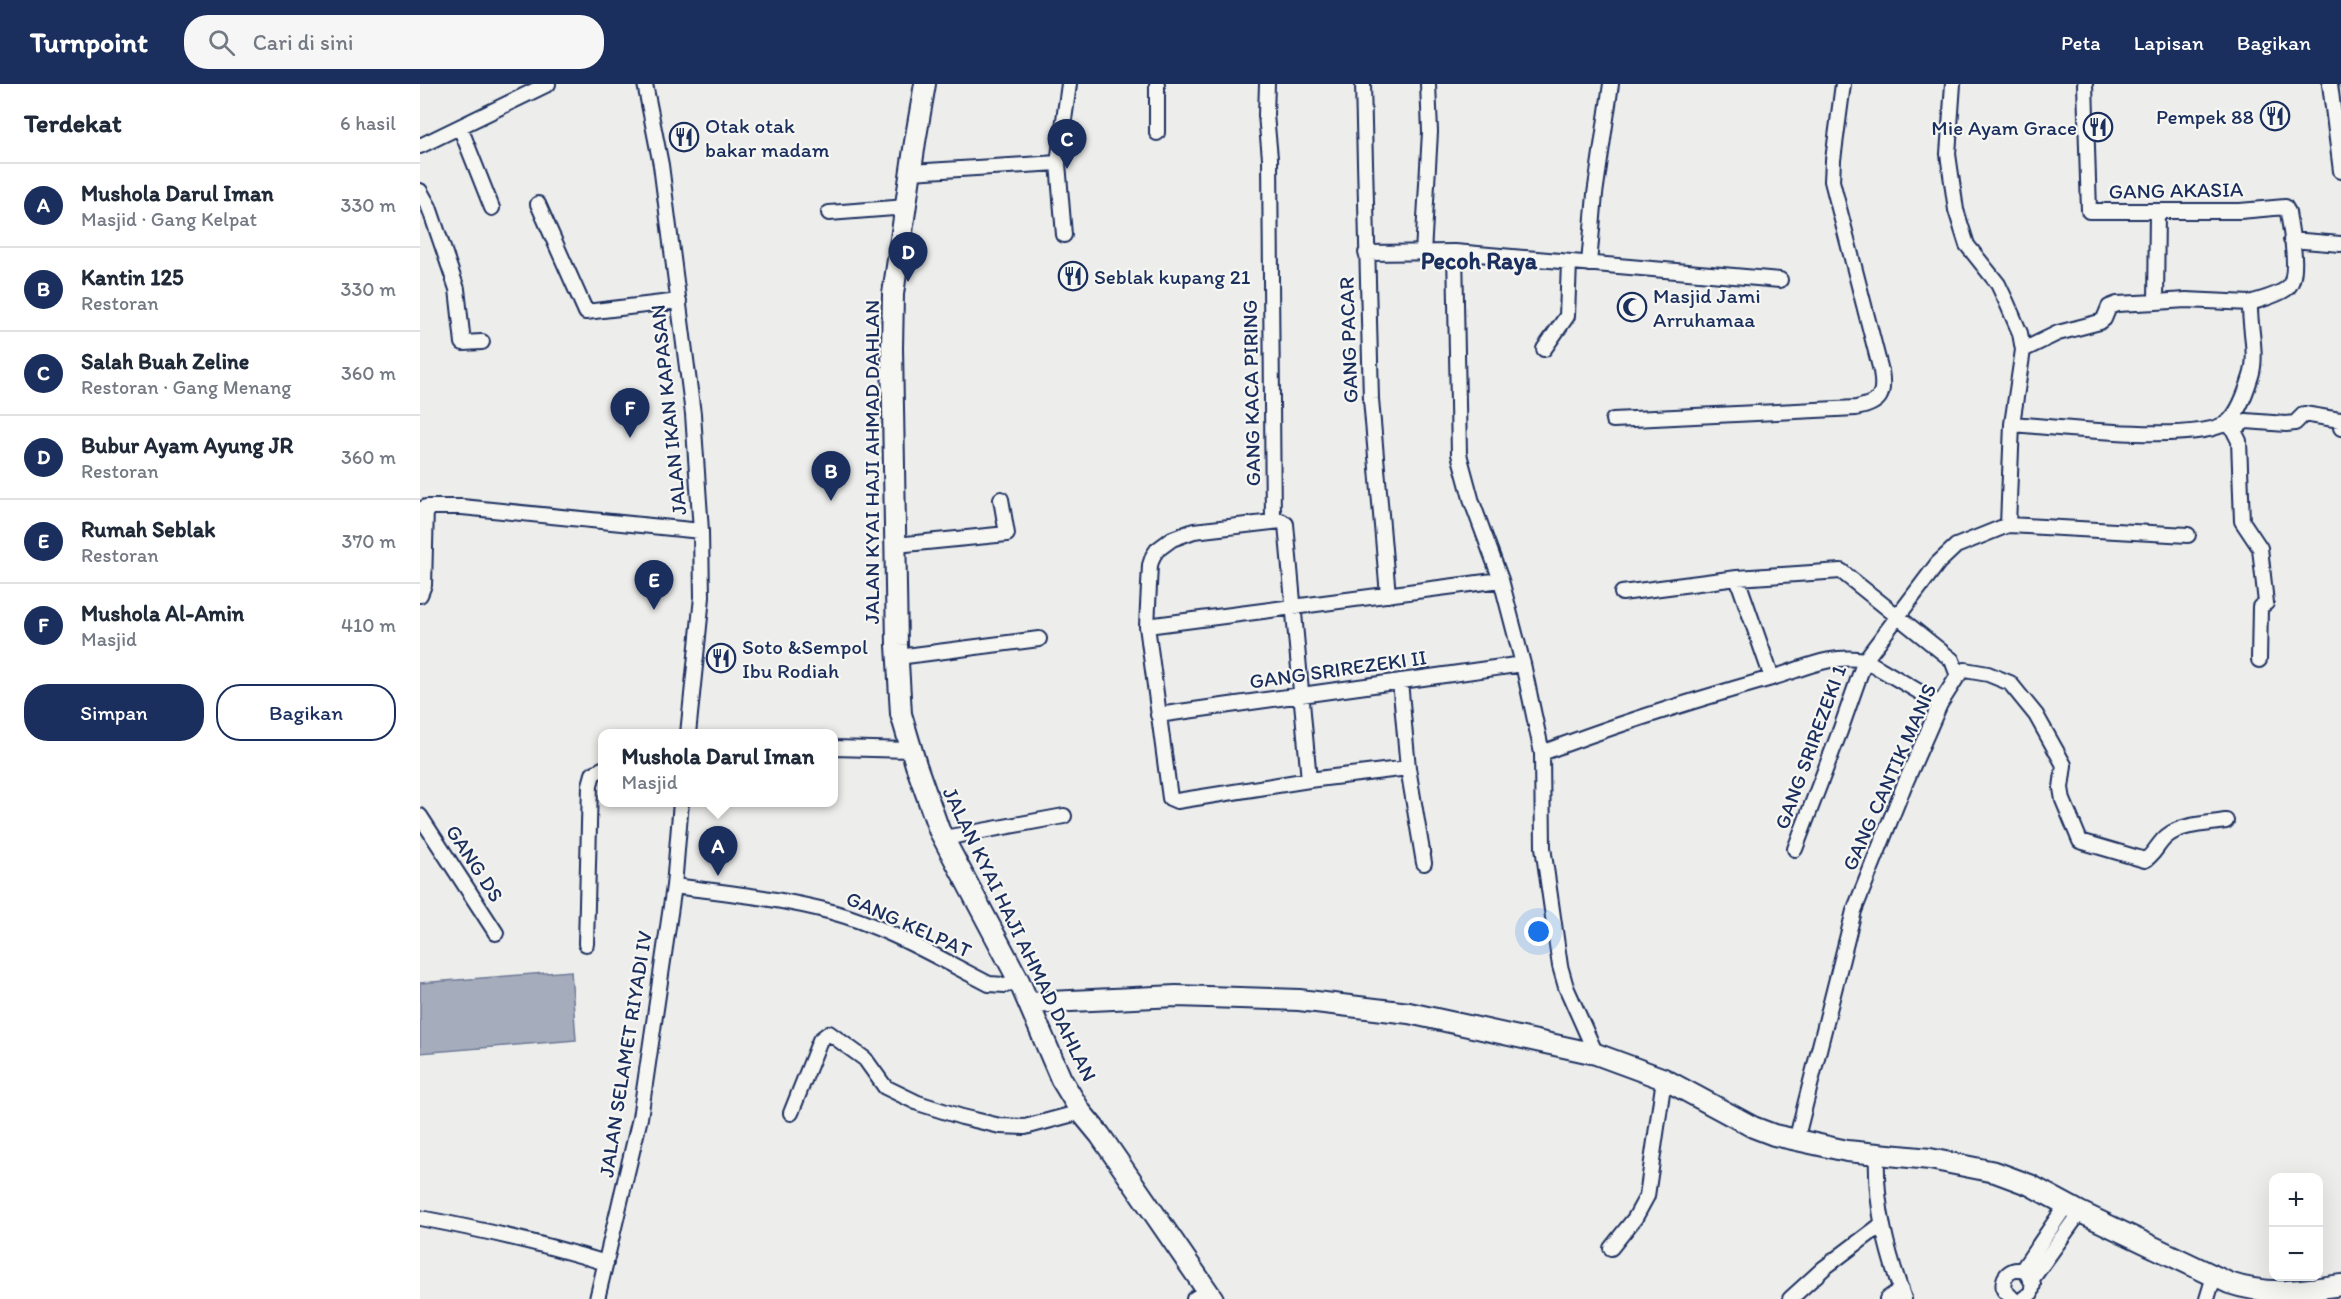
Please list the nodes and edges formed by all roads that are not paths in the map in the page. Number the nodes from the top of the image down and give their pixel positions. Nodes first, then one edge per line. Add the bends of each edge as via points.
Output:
1 (548, 84) edge
2 (645, 84) edge
3 (926, 84) edge
4 (1069, 84) edge
5 (1157, 84) edge
6 (1268, 84) edge
7 (1364, 84) edge
8 (1428, 84) edge
9 (1611, 84) edge
10 (1843, 84) edge
11 (1953, 84) edge
12 (2085, 84) edge
13 (2330, 84) edge
14 (460, 127) junction
15 (1157, 134) dead end
16 (420, 146) edge
17 (1058, 163) junction
18 (2341, 171) edge
19 (911, 172) junction
20 (420, 191) edge
21 (538, 204) dead end
22 (907, 207) junction
23 (492, 208) dead end
24 (2157, 212) junction
25 (830, 213) dead end
26 (1064, 236) dead end
27 (2291, 240) junction
28 (2341, 244) edge
29 (1455, 252) junction
30 (1366, 253) junction
31 (1423, 253) junction
32 (1569, 261) junction
33 (1589, 264) junction
34 (1780, 280) dead end
35 (679, 301) junction
36 (2157, 302) junction
37 (2250, 303) junction
38 (482, 342) dead end
39 (1544, 349) dead end
40 (2023, 350) junction
41 (1613, 420) dead end
42 (2012, 424) junction
43 (2229, 426) junction
44 (2341, 428) edge
45 (1001, 499) dead end
46 (423, 508) edge
47 (1274, 522) junction
48 (2008, 525) junction
49 (701, 531) junction
50 (2188, 535) dead end
51 (896, 545) junction
52 (1737, 578) junction
53 (1501, 580) junction
54 (1622, 593) dead end
55 (1388, 594) junction
56 (420, 595) edge
57 (1293, 607) junction
58 (1898, 615) junction
59 (1147, 626) junction
60 (1039, 639) dead end
61 (897, 657) junction
62 (1865, 660) junction
63 (2259, 660) dead end
64 (1523, 664) junction
65 (1958, 676) junction
66 (1772, 678) junction
67 (1400, 681) junction
68 (1301, 695) junction
69 (1940, 704) junction
70 (1158, 716) junction
71 (689, 729) edge
72 (838, 748) edge
73 (911, 750) junction
74 (1542, 753) junction
75 (1408, 768) junction
76 (598, 772) edge
77 (1309, 780) junction
78 (681, 807) edge
79 (420, 816) edge
80 (1064, 816) dead end
81 (2226, 820) dead end
82 (944, 838) junction
83 (1795, 849) dead end
84 (1424, 863) dead end
85 (674, 886) junction
86 (496, 933) dead end
87 (586, 944) dead end
88 (1019, 981) junction
89 (1029, 1003) junction
90 (1596, 1054) junction
91 (1664, 1078) junction
92 (1081, 1112) junction
93 (791, 1113) dead end
94 (1796, 1141) junction
95 (1877, 1155) junction
96 (2074, 1208) junction
97 (420, 1218) edge
98 (1881, 1225) junction
99 (1611, 1248) dead end
100 (606, 1263) junction
101 (2027, 1274) junction
102 (2214, 1276) junction
103 (2341, 1285) edge
104 (1903, 1294) edge
105 (1204, 1296) edge
106 (2292, 1296) edge
107 (597, 1299) edge
108 (1790, 1299) edge
109 (1887, 1299) edge
110 (2014, 1299) edge
111 (2207, 1299) edge

1 - 14 street
2 - 35 street, JALAN IKAN KAPASAN via 661,165
3 - 19 street, JALAN KYAI HAJI AHMAD DAHLAN
4 - 17 street
5 - 15 street
6 - 47 street, GANG KACA PIRING
7 - 30 street, GANG PACAR
8 - 31 street via 1430,132
9 - 33 street
10 - 41 street via 1832,181 1881,371 1883,384 1878,399 1856,408
11 - 40 street via 1948,154 1956,210 1967,245 1998,284 2020,333
12 - 24 street, GANG AKASIA via 2088,210
13 - 18 street
14 - 16 street
14 - 23 street
17 - 19 street
17 - 26 street
19 - 22 street, JALAN KYAI HAJI AHMAD DAHLAN
20 - 38 street via 457,289 464,343
21 - 35 street via 586,312
22 - 25 street
22 - 51 street, JALAN KYAI HAJI AHMAD DAHLAN via 893,294
24 - 27 street, GANG AKASIA via 2282,206 2288,212
24 - 36 street
27 - 28 street
27 - 37 street via 2291,285
29 - 31 street
29 - 32 street
29 - 53 street via 1459,454
30 - 31 street
30 - 55 street, GANG PACAR via 1371,399
32 - 33 street
32 - 39 street via 1567,316
33 - 34 street
35 - 49 street, JALAN IKAN KAPASAN via 693,414
36 - 37 street
36 - 40 street via 2117,304 2109,307 2100,322 2058,333
37 - 43 street via 2252,374
40 - 42 street
42 - 43 street via 2147,433
42 - 48 street
43 - 44 street via 2246,421 2295,423 2304,414 2340,420
43 - 63 street via 2239,441 2242,521 2260,548 2266,603 2260,608
45 - 51 street via 1007,534
46 - 49 street via 462,507
46 - 56 street via 424,585
47 - 57 street via 1283,522 1288,527
47 - 59 street via 1194,531 1157,550 1150,565
48 - 50 street
48 - 58 street, GANG SRIREZEKI 1 via 1951,549
49 - 71 street, JALAN IKAN KAPASAN via 702,597
51 - 61 street, JALAN KYAI HAJI AHMAD DAHLAN
52 - 54 street
52 - 58 street via 1841,572
52 - 66 street
53 - 55 street
53 - 64 street
55 - 57 street
57 - 59 street
57 - 68 street
58 - 62 street, GANG SRIREZEKI 1
58 - 65 street via 1952,660
59 - 70 street
60 - 61 street
61 - 73 street, JALAN KYAI HAJI AHMAD DAHLAN via 901,714
62 - 66 street via 1822,660
62 - 69 street
62 - 83 street, GANG SRIREZEKI 1
64 - 67 street, GANG SRIREZEKI II
64 - 74 street
65 - 69 street, GANG CANTIK MANIS
65 - 81 street, GANG CANTIK MANIS via 1972,670 2004,679 2036,715 2064,765 2063,800 2080,841 2145,860 2174,831
66 - 74 street via 1646,715
67 - 68 street, GANG SRIREZEKI II
67 - 75 street
68 - 70 street, GANG SRIREZEKI II
68 - 77 street
69 - 94 street, GANG CANTIK MANIS via 1854,911
70 - 77 street via 1168,796 1174,801
72 - 73 street
73 - 82 street, JALAN KYAI HAJI AHMAD DAHLAN
74 - 90 street via 1543,847 1560,966
75 - 77 street
75 - 84 street
76 - 87 street via 593,774 590,785
78 - 85 street
79 - 86 street, GANG DS
80 - 82 street
82 - 88 street, JALAN KYAI HAJI AHMAD DAHLAN
85 - 88 street, GANG KELPAT via 833,912 888,933 989,984
85 - 100 street, JALAN SELAMET RIYADI IV via 640,1119
88 - 89 street, JALAN KYAI HAJI AHMAD DAHLAN
89 - 90 street via 1176,996 1299,1000 1409,1013
89 - 92 street, JALAN KYAI HAJI AHMAD DAHLAN via 1061,1079
90 - 91 street
91 - 94 street via 1753,1127
91 - 99 street via 1647,1196
92 - 93 street via 1024,1127 962,1117 885,1088 865,1059 829,1033 820,1040
92 - 105 street, JALAN KYAI HAJI AHMAD DAHLAN via 1100,1135
94 - 95 street
95 - 96 street via 1929,1159 1995,1172
95 - 98 street
96 - 101 street
96 - 102 street
97 - 100 street via 496,1232
98 - 104 street
98 - 108 street
100 - 107 street, JALAN SELAMET RIYADI IV
101 - 110 street via 2031,1293
101 - 110 street via 2012,1270 2005,1276 2004,1290
102 - 106 street via 2249,1290
102 - 111 street
103 - 106 street
104 - 109 street

